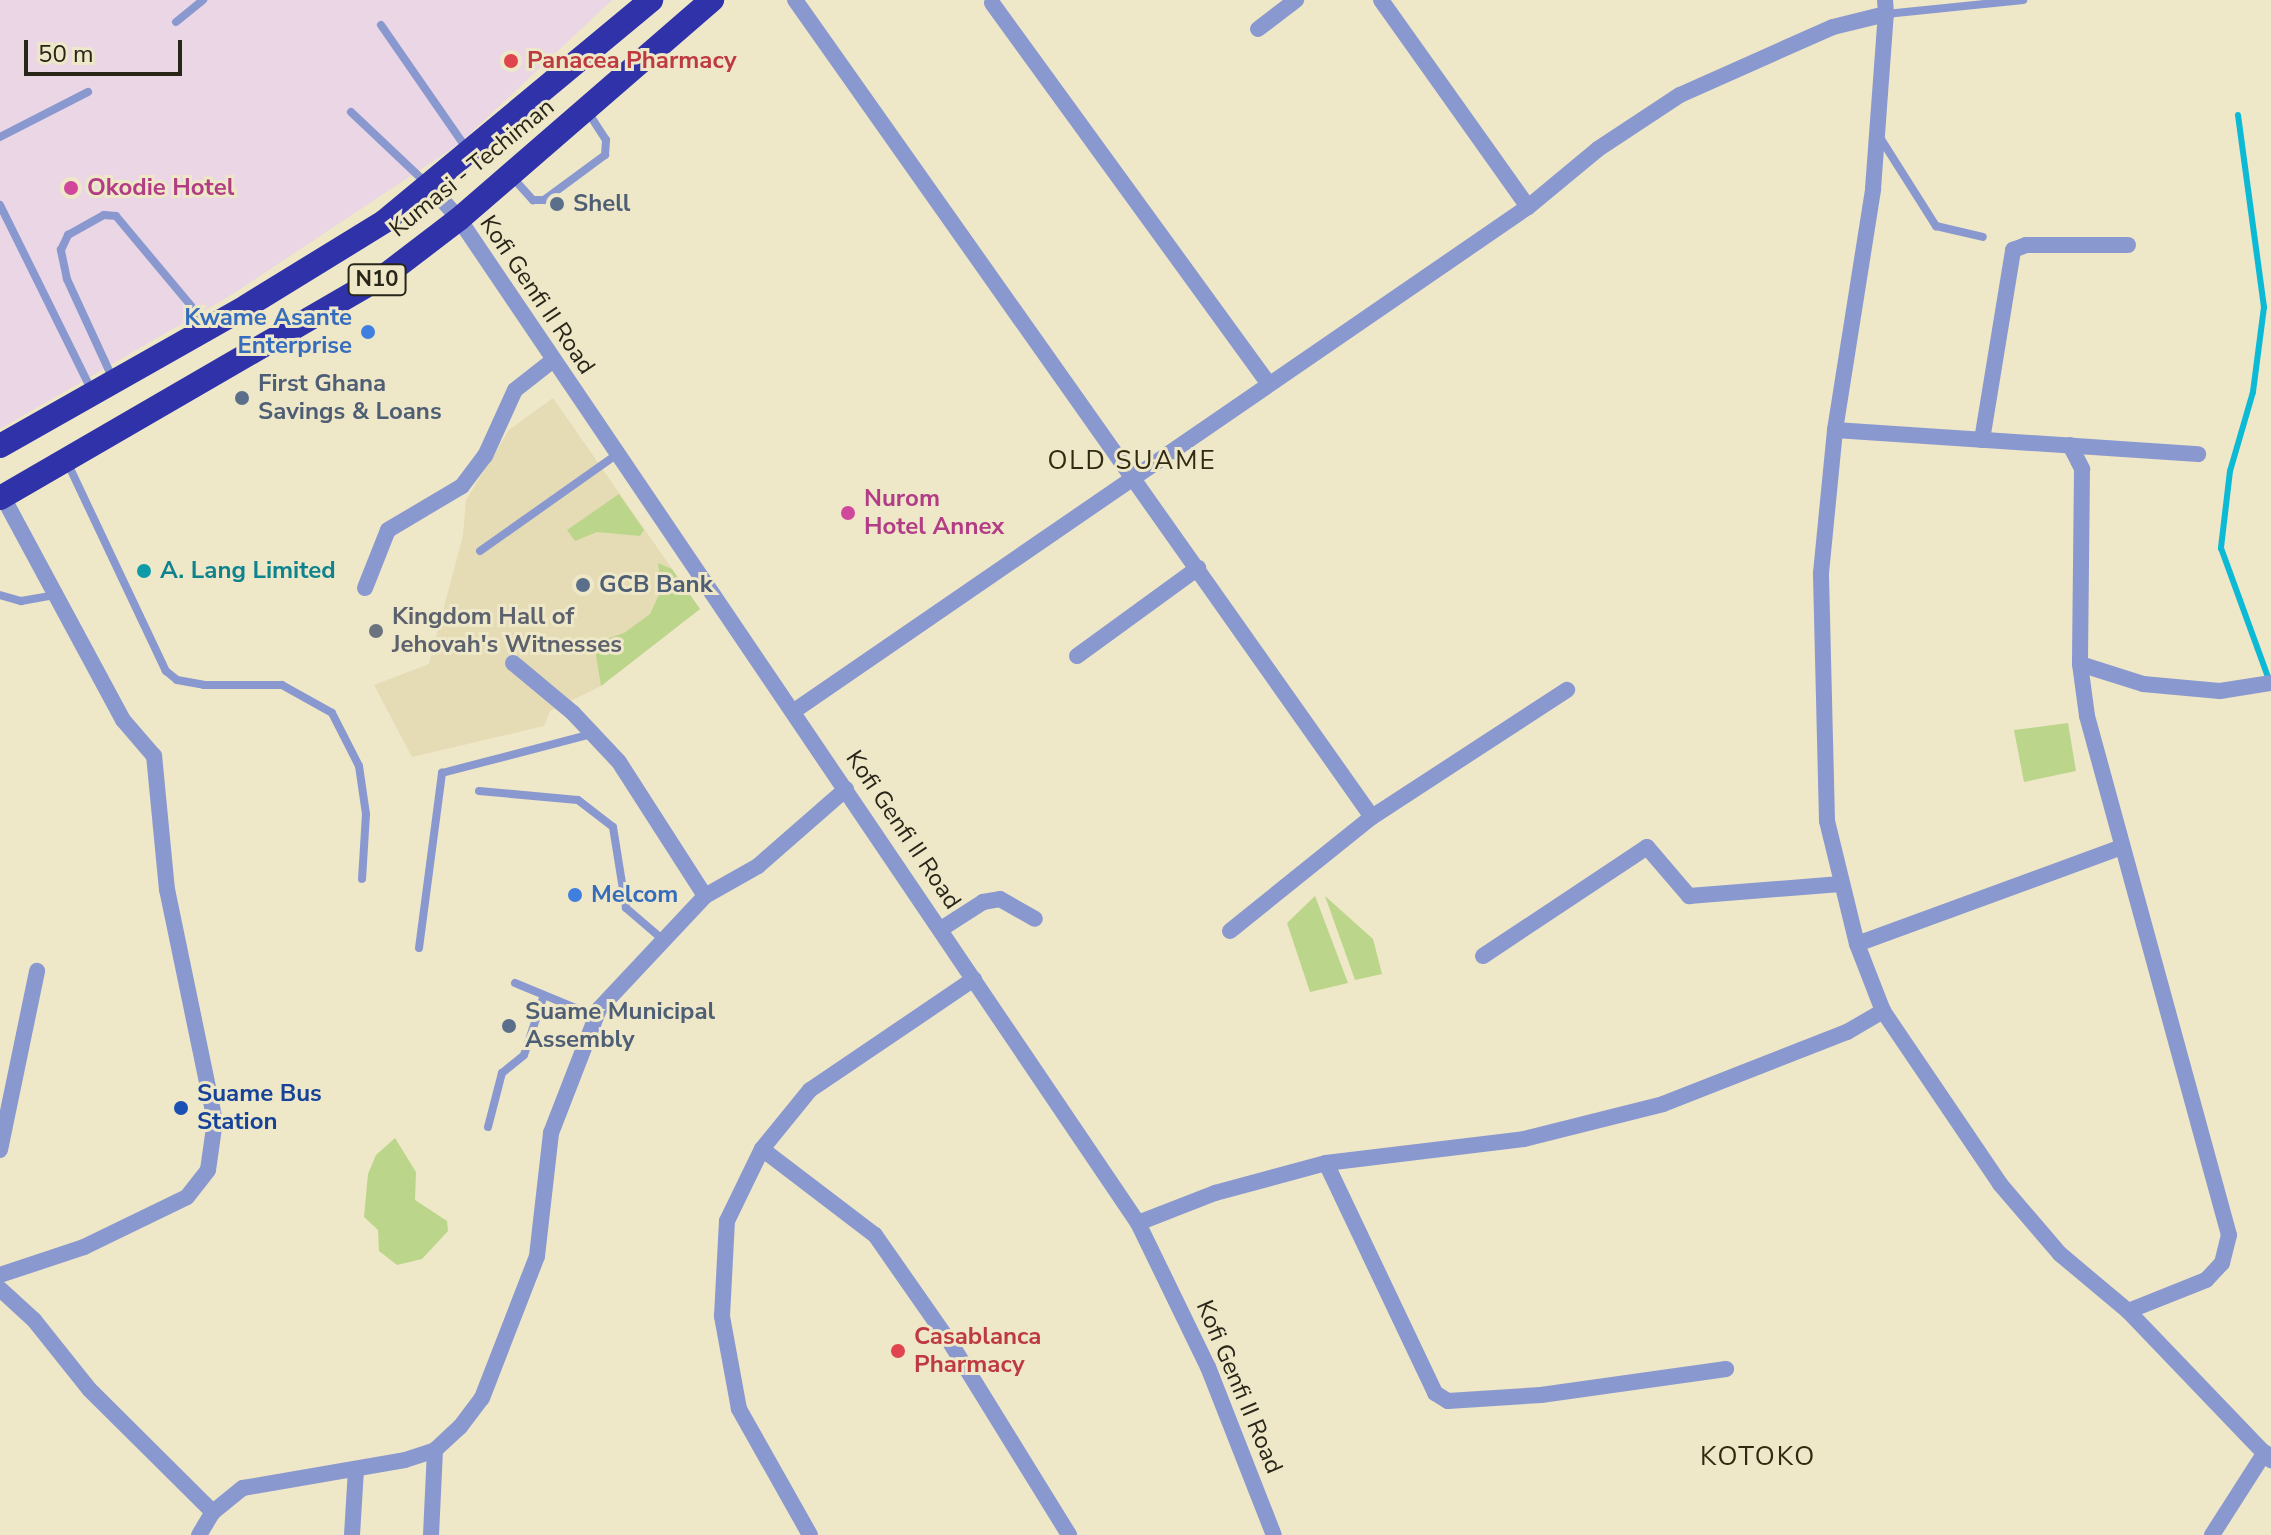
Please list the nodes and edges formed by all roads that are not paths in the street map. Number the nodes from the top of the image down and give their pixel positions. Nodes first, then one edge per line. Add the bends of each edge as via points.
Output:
1 (203, 0) edge
2 (712, 0) edge
3 (795, 0) edge
4 (1296, 0) edge
5 (1381, 0) edge
6 (2023, 0) edge
7 (992, 3) dead end
8 (639, 4) edge
9 (1885, 7) edge
10 (176, 22) dead end
11 (381, 25) dead end
12 (1258, 29) dead end
13 (88, 92) dead end
14 (586, 111) junction
15 (351, 112) dead end
16 (1879, 136) junction
17 (0, 137) edge
18 (470, 153) junction
19 (511, 175) junction
20 (430, 186) junction
21 (0, 205) edge
22 (1528, 207) junction
23 (459, 219) junction
24 (1983, 237) dead end
25 (2128, 245) dead end
26 (209, 328) junction
27 (552, 361) junction
28 (1268, 383) junction
29 (104, 388) junction
30 (1835, 430) junction
31 (1982, 440) junction
32 (2070, 445) junction
33 (0, 446) edge
34 (2198, 454) dead end
35 (616, 455) junction
36 (66, 460) junction
37 (1134, 476) junction
38 (1, 498) edge
39 (480, 551) dead end
40 (1198, 568) junction
41 (365, 588) dead end
42 (0, 595) edge
43 (54, 595) junction
44 (1077, 656) dead end
45 (513, 663) dead end
46 (2080, 664) junction
47 (2271, 683) edge
48 (1567, 690) dead end
49 (794, 711) junction
50 (593, 734) junction
51 (846, 789) junction
52 (479, 791) dead end
53 (1372, 817) junction
54 (2122, 847) junction
55 (362, 879) dead end
56 (1841, 884) junction
57 (705, 896) junction
58 (1035, 919) dead end
59 (941, 929) junction
60 (1230, 931) dead end
61 (661, 938) junction
62 (1857, 944) junction
63 (419, 948) dead end
64 (1483, 956) dead end
65 (37, 971) dead end
66 (974, 979) junction
67 (515, 983) dead end
68 (544, 995) junction
69 (1883, 1011) junction
70 (595, 1016) junction
71 (488, 1127) dead end
72 (762, 1149) junction
73 (0, 1150) edge
74 (1326, 1163) junction
75 (1138, 1223) junction
76 (0, 1275) edge
77 (0, 1289) edge
78 (2128, 1311) junction
79 (1726, 1369) dead end
80 (435, 1450) junction
81 (2268, 1456) edge
82 (356, 1469) junction
83 (213, 1512) junction
84 (199, 1535) edge
85 (352, 1535) edge
86 (431, 1535) edge
87 (810, 1535) edge
88 (1069, 1535) edge
89 (1274, 1535) edge
90 (2212, 1535) edge

1 - 10 lane
2 - 14 highway, Kumasi - Techiman / N10
3 - 37 street
4 - 12 street
5 - 22 street
6 - 9 lane
7 - 28 street
8 - 18 highway, N10
9 - 16 street
9 - 22 street via 1680,95 1598,149
11 - 18 lane
13 - 17 lane
14 - 19 highway, Kumasi - Techiman / N10
14 - 19 lane via 606,140 605,155 544,200 533,200
15 - 20 lane
16 - 24 lane via 1936,226
16 - 30 street
18 - 20 highway, N10
19 - 23 highway, Kumasi - Techiman / N10
20 - 23 street, Kofi Genfi II Road
20 - 26 highway, N10 via 331,257
21 - 29 lane
22 - 28 street
23 - 27 street, Kofi Genfi II Road
23 - 36 highway, Kumasi - Techiman / N10 via 337,305
25 - 31 street via 2026,245 2013,250
26 - 29 highway, N10
26 - 29 lane via 116,216 104,215 68,235 61,250 67,279
27 - 35 street, Kofi Genfi II Road
27 - 41 street via 515,390 485,456 462,486 388,530
28 - 37 street
29 - 33 highway, N10
30 - 31 street
30 - 56 street via 1821,573 1827,821
31 - 32 street
32 - 34 street
32 - 46 street via 2082,469
35 - 39 lane
35 - 49 street, Kofi Genfi II Road
36 - 38 highway, Kumasi - Techiman / N10
36 - 55 lane via 166,671 177,680 204,685 282,685 332,713 359,766 366,814
37 - 40 street
37 - 49 street
38 - 43 street
40 - 44 street
40 - 53 street
42 - 43 lane via 21,601
43 - 76 street via 123,720 154,756 167,890 215,1121 208,1170 187,1197 84,1247
45 - 50 street
46 - 47 street via 2143,684 2220,691
46 - 54 street via 2096,756
48 - 53 street
49 - 51 street, Kofi Genfi II Road
50 - 57 street via 669,832
50 - 63 lane via 442,773
51 - 57 street via 758,866
51 - 59 street, Kofi Genfi II Road
52 - 61 lane via 578,800 613,827 626,908
53 - 60 street
54 - 62 street
54 - 78 street via 2229,1235 2222,1263 2206,1280
56 - 62 street
56 - 64 street via 1689,896 1647,847
57 - 61 street
58 - 59 street via 1000,899 983,902
59 - 66 street, Kofi Genfi II Road
61 - 70 street
62 - 69 street
65 - 73 street
66 - 72 street via 810,1090
66 - 75 street, Kofi Genfi II Road
67 - 68 lane
68 - 70 lane
68 - 71 lane via 524,1055 502,1073
69 - 74 street via 1847,1032 1663,1104 1524,1139
69 - 78 street via 2000,1184 2060,1254
70 - 80 street via 551,1133 537,1256 482,1398
72 - 87 street via 727,1221 722,1316 739,1409
72 - 88 street via 875,1235 953,1347
74 - 75 street via 1215,1193
74 - 79 street via 1435,1393 1448,1401 1627,1385
75 - 89 street, Kofi Genfi II Road via 1208,1367
77 - 83 street via 34,1320 89,1389
78 - 81 street
80 - 82 street
80 - 86 street
81 - 90 street
82 - 83 street via 243,1488
82 - 85 street
83 - 84 street

